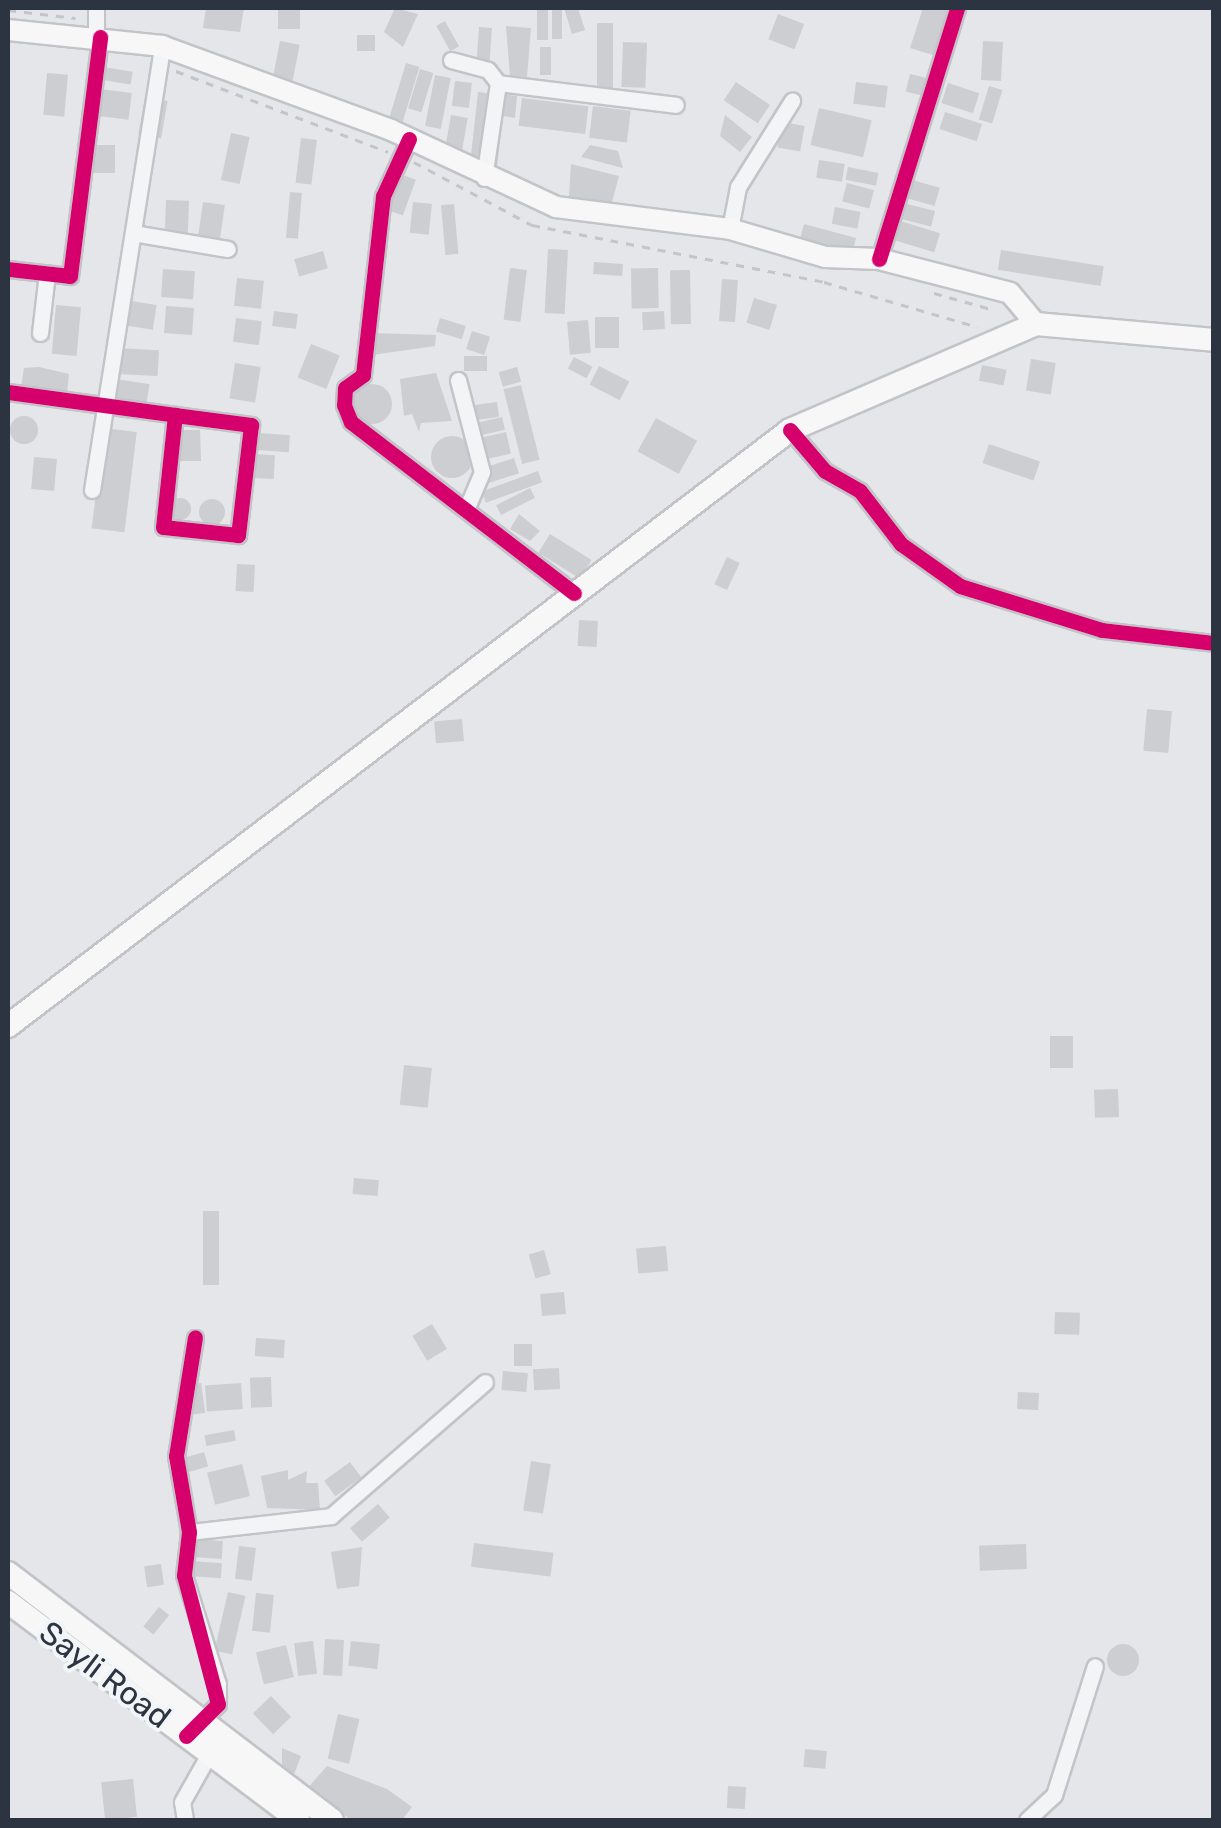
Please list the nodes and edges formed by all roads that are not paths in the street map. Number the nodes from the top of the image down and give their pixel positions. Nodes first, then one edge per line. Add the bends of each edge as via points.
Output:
1 (96, 8) edge
2 (957, 8) edge
3 (8, 30) edge
4 (98, 37) junction
5 (162, 46) junction
6 (451, 60) dead end
7 (498, 84) junction
8 (792, 101) dead end
9 (676, 104) dead end
10 (408, 139) junction
11 (484, 178) junction
12 (730, 229) junction
13 (132, 233) junction
14 (228, 249) dead end
15 (879, 258) junction
16 (8, 269) edge
17 (47, 274) junction
18 (1036, 324) junction
19 (40, 333) dead end
20 (1214, 340) edge
21 (458, 380) dead end
22 (8, 392) edge
23 (105, 405) junction
24 (175, 415) junction
25 (790, 430) junction
26 (92, 490) dead end
27 (467, 507) junction
28 (574, 592) junction
29 (1214, 643) edge
30 (8, 1026) edge
31 (195, 1338) dead end
32 (486, 1382) dead end
33 (190, 1532) junction
34 (8, 1573) edge
35 (8, 1602) edge
36 (1095, 1666) dead end
37 (194, 1728) junction
38 (209, 1754) junction
39 (184, 1820) edge
40 (298, 1820) edge
41 (332, 1820) edge
42 (1028, 1820) edge

1 - 4 street
2 - 15 street
3 - 4 main road
4 - 5 main road
4 - 17 street via 70,276
5 - 10 main road
5 - 13 street
6 - 7 street via 488,70
7 - 9 street
7 - 11 street
8 - 12 street via 738,187
10 - 11 main road
10 - 27 street via 382,196 363,375 345,388 344,405 351,422
11 - 12 main road via 556,207
12 - 15 main road via 826,257
13 - 14 street
13 - 23 street
15 - 18 main road via 1010,293
16 - 17 street
17 - 19 street
18 - 20 main road
18 - 25 main road
21 - 27 street via 482,472
22 - 23 street
23 - 24 street
23 - 26 street
24 - 24 street via 251,425 238,535 163,527
25 - 28 main road
25 - 29 street via 824,472 860,491 901,544 960,586 1102,630
27 - 28 street
28 - 30 main road
31 - 33 street via 176,1456
32 - 33 street via 331,1516
33 - 37 street via 184,1575 218,1684 218,1704
34 - 37 main road
35 - 37 main road, Sayli Road
36 - 42 street via 1054,1796
37 - 38 main road, Sayli Road
37 - 41 main road
38 - 39 street via 182,1802
38 - 40 main road, Sayli Road

